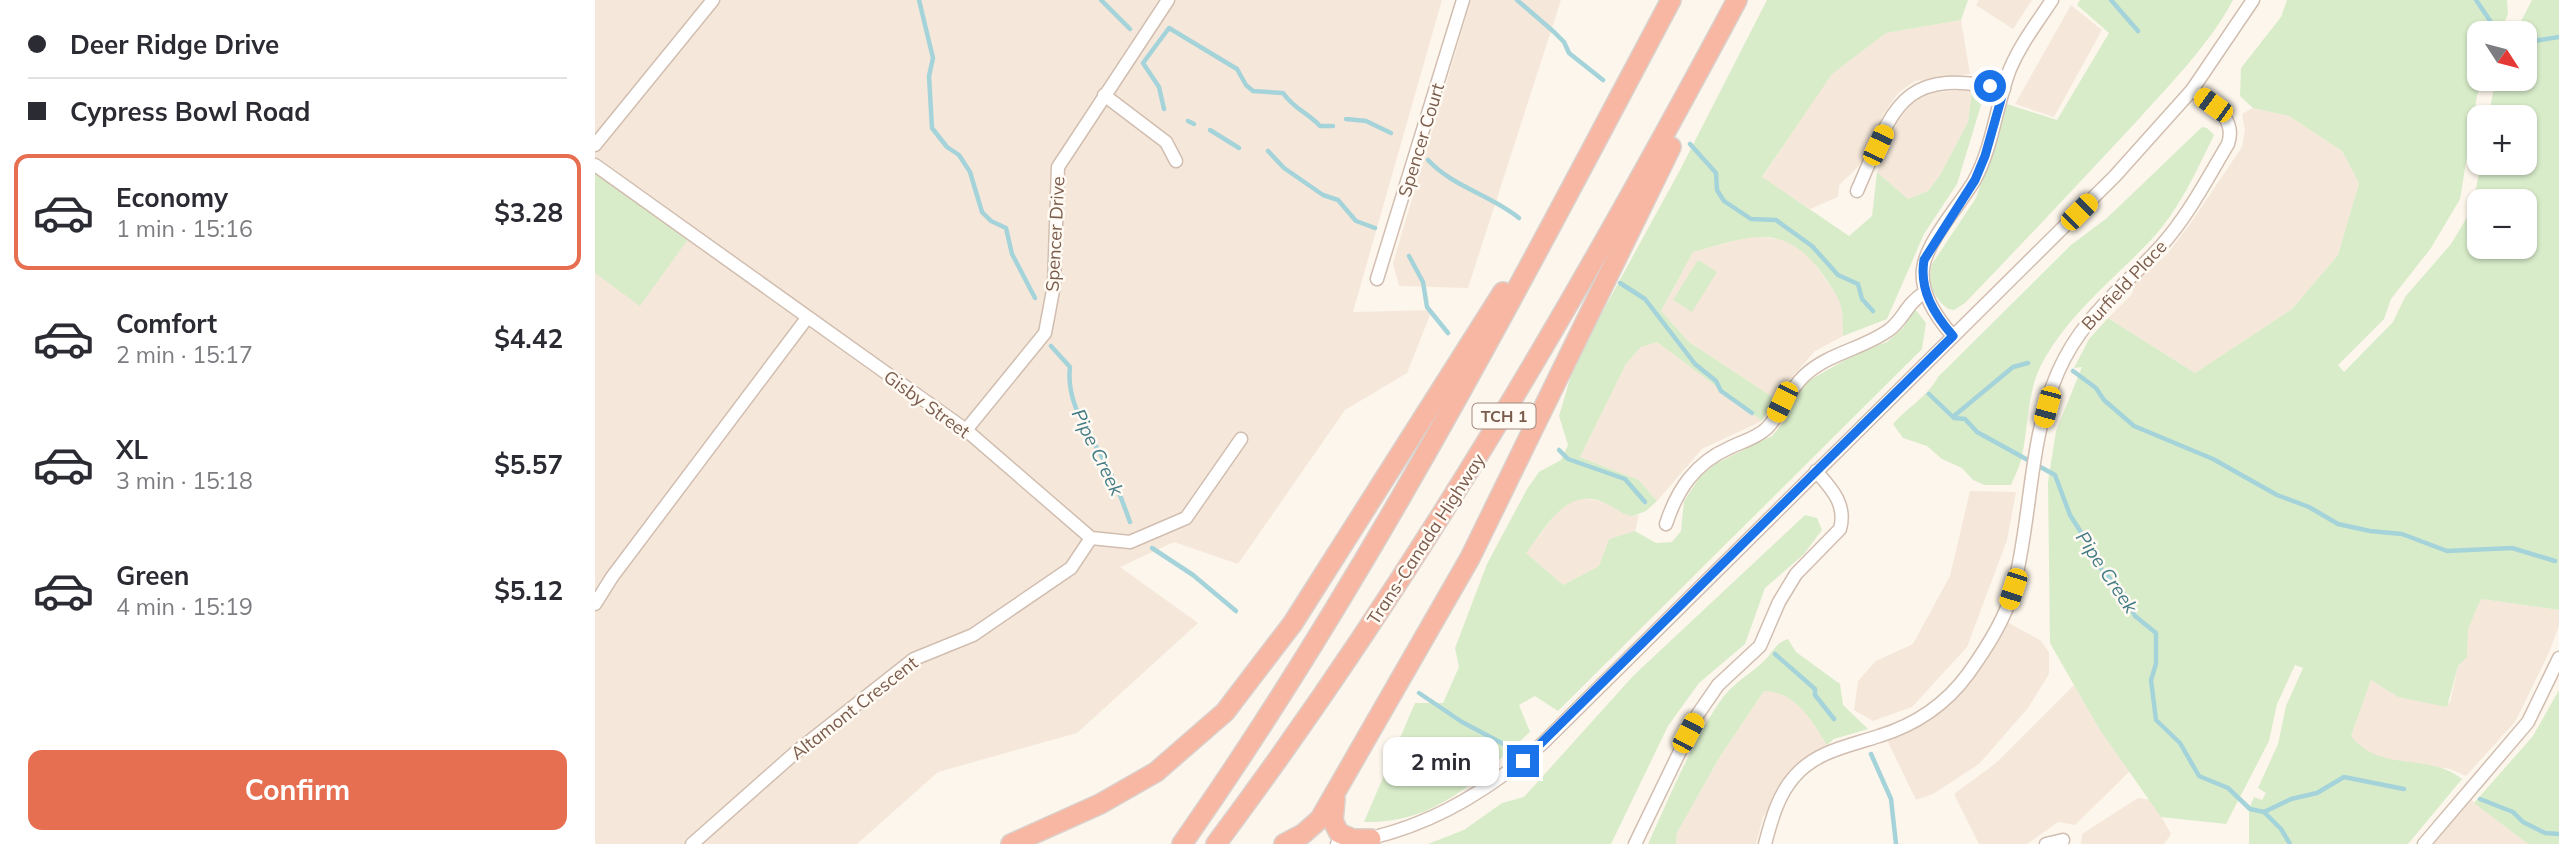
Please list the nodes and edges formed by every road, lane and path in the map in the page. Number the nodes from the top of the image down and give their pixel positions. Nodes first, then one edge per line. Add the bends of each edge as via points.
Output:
1 (713, 0) edge
2 (1168, 0) edge
3 (1463, 0) edge
4 (1671, 0) edge
5 (1738, 0) edge
6 (2052, 0) edge
7 (2253, 0) edge
8 (2004, 89) junction
9 (2192, 90) junction
10 (1104, 95) junction
11 (595, 145) edge
12 (1176, 161) dead end
13 (595, 165) edge
14 (1580, 170) junction
15 (1857, 191) dead end
16 (1377, 279) dead end
17 (1925, 292) junction
18 (807, 318) junction
19 (1953, 336) junction
20 (966, 430) junction
21 (1241, 439) dead end
22 (1816, 471) junction
23 (1666, 524) dead end
24 (1091, 538) junction
25 (595, 604) edge
26 (2559, 657) edge
27 (1338, 792) junction
28 (2063, 840) dead end
29 (698, 842) edge
30 (1365, 842) edge
31 (1011, 844) edge
32 (1182, 844) edge
33 (1216, 844) edge
34 (1284, 844) edge
35 (1337, 844) edge
36 (1635, 844) edge
37 (1765, 844) edge
38 (2046, 844) edge
39 (2424, 844) edge

1 - 11 street
2 - 10 street, Spencer Drive
3 - 16 street, Spencer Court
4 - 14 highway, TCH 1
5 - 27 highway via 1482,534
5 - 33 highway, Trans-Canada Highway / TCH 1 via 1569,305 1458,492 1337,675
6 - 8 street via 2027,35
7 - 9 street
8 - 15 street via 1981,82 1944,82 1915,90 1887,124
8 - 17 street via 1975,180 1924,260
9 - 19 street via 2115,176
9 - 37 street, Burfield Place via 2229,123 2228,144 2177,227 2086,323 2059,370 2040,433 2013,589 2000,622 1966,677 1929,712 1898,729 1820,756 1795,775 1783,792
10 - 12 street via 1166,142
10 - 20 street, Spencer Drive via 1058,167 1054,285 1045,333
13 - 18 street, Gisby Street
14 - 31 highway via 1385,480 1248,685 1197,740 1156,772 1100,804
14 - 32 highway, TCH 1 via 1457,403 1382,533 1301,667
17 - 19 street
17 - 23 street via 1911,301 1886,332 1805,376 1761,433 1713,455 1694,472 1674,498
18 - 20 street, Gisby Street
18 - 25 street
19 - 22 street
20 - 24 street, Gisby Street
21 - 24 street via 1186,518 1130,542
22 - 30 street via 1523,761 1457,806
22 - 36 street via 1840,502 1840,529 1796,574 1760,646 1718,685 1698,714
24 - 29 street, Altamont Crescent via 1071,568 973,635 914,659 796,752
26 - 39 street via 2528,722
27 - 30 highway via 1332,814 1335,828 1346,837
27 - 34 highway via 1313,827
28 - 38 street
30 - 35 street

